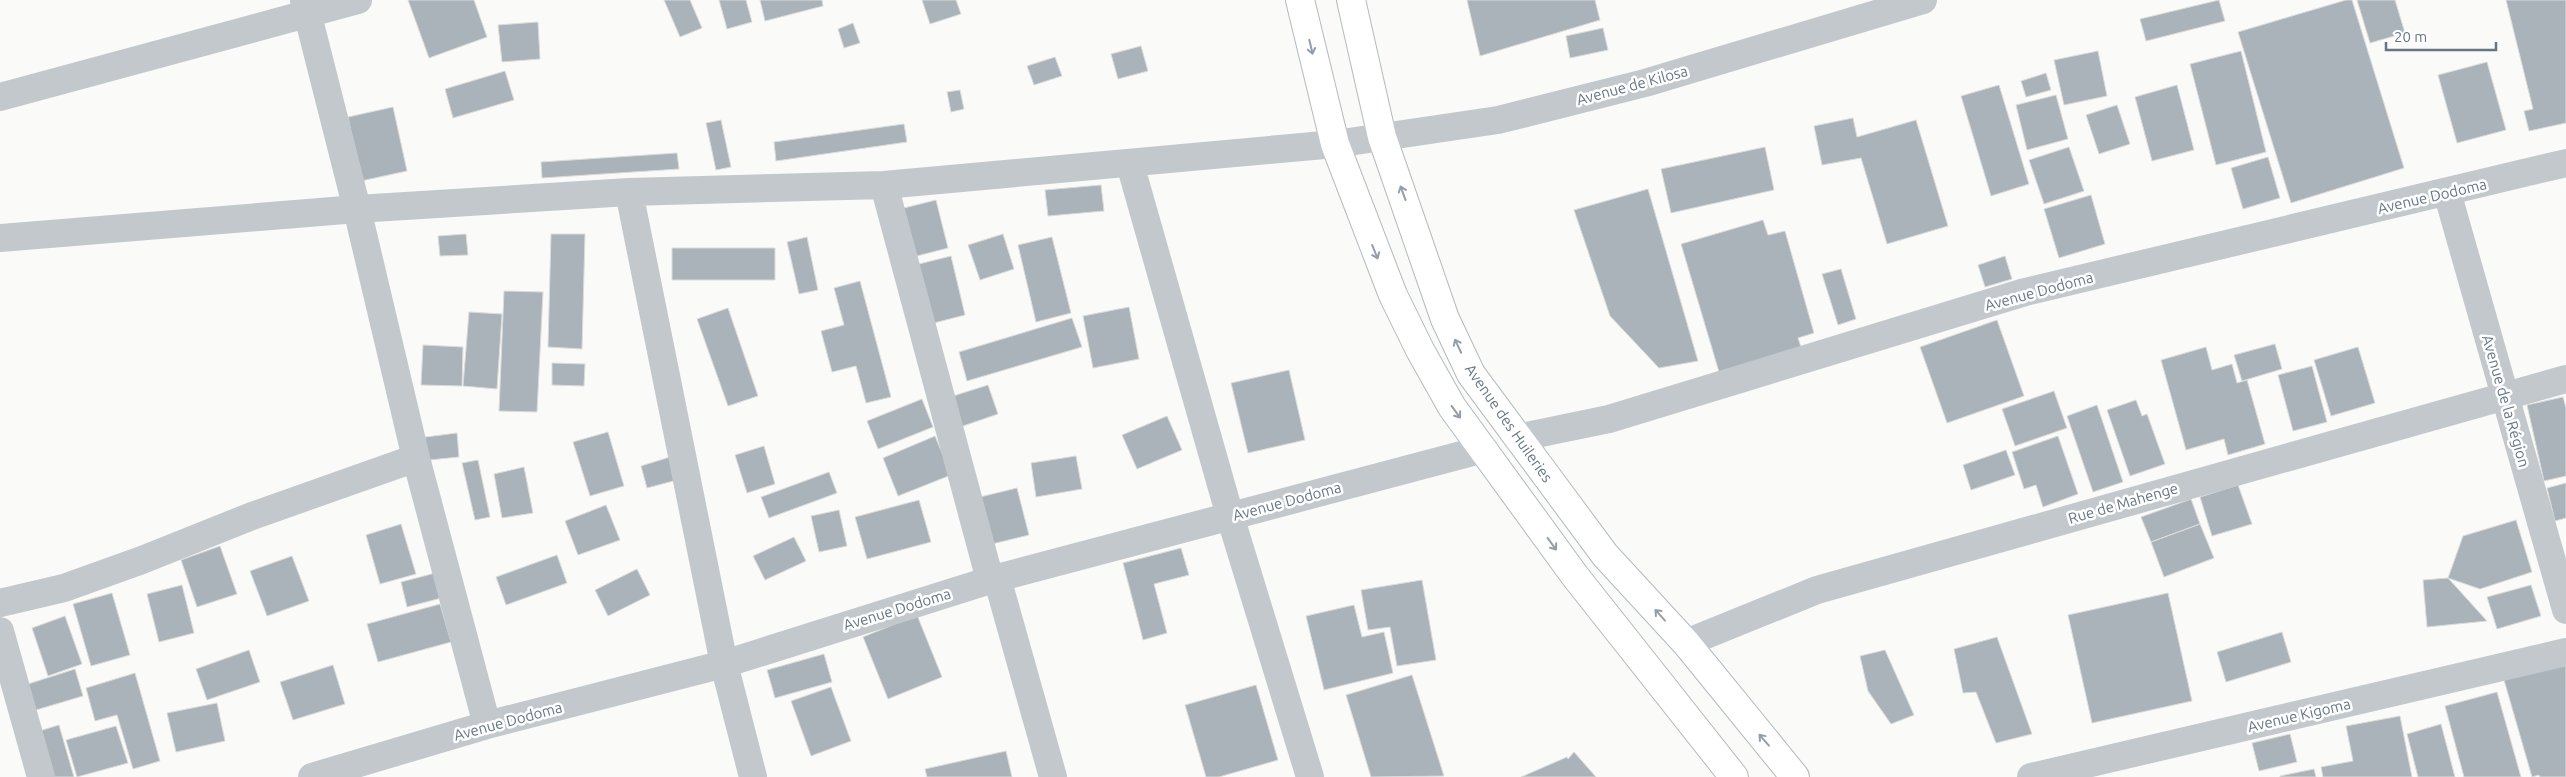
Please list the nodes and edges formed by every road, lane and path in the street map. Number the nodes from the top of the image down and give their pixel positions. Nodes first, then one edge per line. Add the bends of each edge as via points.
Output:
1 (358, 0) edge
2 (1300, 0) edge
3 (1351, 0) edge
4 (1923, 0) edge
5 (306, 7) edge
6 (0, 97) edge
7 (1382, 137) junction
8 (1335, 144) junction
9 (2566, 163) edge
10 (1130, 164) junction
11 (884, 185) junction
12 (629, 192) junction
13 (2447, 192) junction
14 (357, 209) junction
15 (0, 238) edge
16 (2566, 379) edge
17 (2503, 396) junction
18 (1516, 438) junction
19 (1484, 449) junction
20 (416, 458) junction
21 (1230, 516) junction
22 (994, 579) junction
23 (0, 603) edge
24 (2566, 610) edge
25 (0, 631) edge
26 (1686, 643) junction
27 (2566, 652) edge
28 (724, 664) junction
29 (488, 725) junction
30 (41, 777) edge
31 (312, 777) edge
32 (753, 777) edge
33 (1053, 777) edge
34 (1310, 777) edge
35 (1734, 777) edge
36 (1795, 777) edge
37 (2031, 777) edge

1 - 5 street
2 -> 8 main road
3 - 7 main road, Avenue des Huileries
4 - 7 street, Avenue de Kilosa via 1626,88 1498,120
5 - 6 street
5 - 14 street
7 - 8 street, Avenue de Kilosa
18 -> 7 main road, Avenue des Huileries via 1471,374 1445,319
8 - 10 street, Avenue de Kilosa
8 -> 19 main road via 1397,303 1452,407
9 - 13 street, Avenue Dodoma
10 - 11 street, Avenue de Kilosa
10 - 21 street
11 - 12 street, Avenue de Kilosa
11 - 22 street
12 - 14 street, Avenue de Kilosa
12 - 28 street
13 - 17 street, Avenue de la Région
13 - 18 street, Avenue Dodoma via 2025,292 1609,419
14 - 15 street, Avenue de Kilosa
14 - 20 street
16 - 17 street, Rue de Mahenge
17 - 24 street, Avenue de la Région
17 - 26 street, Rue de Mahenge via 1817,590
26 -> 18 main road, Avenue des Huileries via 1605,555
19 - 21 street, Avenue Dodoma
19 -> 35 main road via 1575,576
20 - 23 street via 64,588
20 - 29 street
21 - 22 street, Avenue Dodoma
21 - 34 street
22 - 28 street, Avenue Dodoma
22 - 33 street
25 - 30 street
36 -> 26 main road, Avenue des Huileries
27 - 37 street, Avenue Kigoma
28 - 29 street, Avenue Dodoma
28 - 32 street
29 - 31 street, Avenue Dodoma

